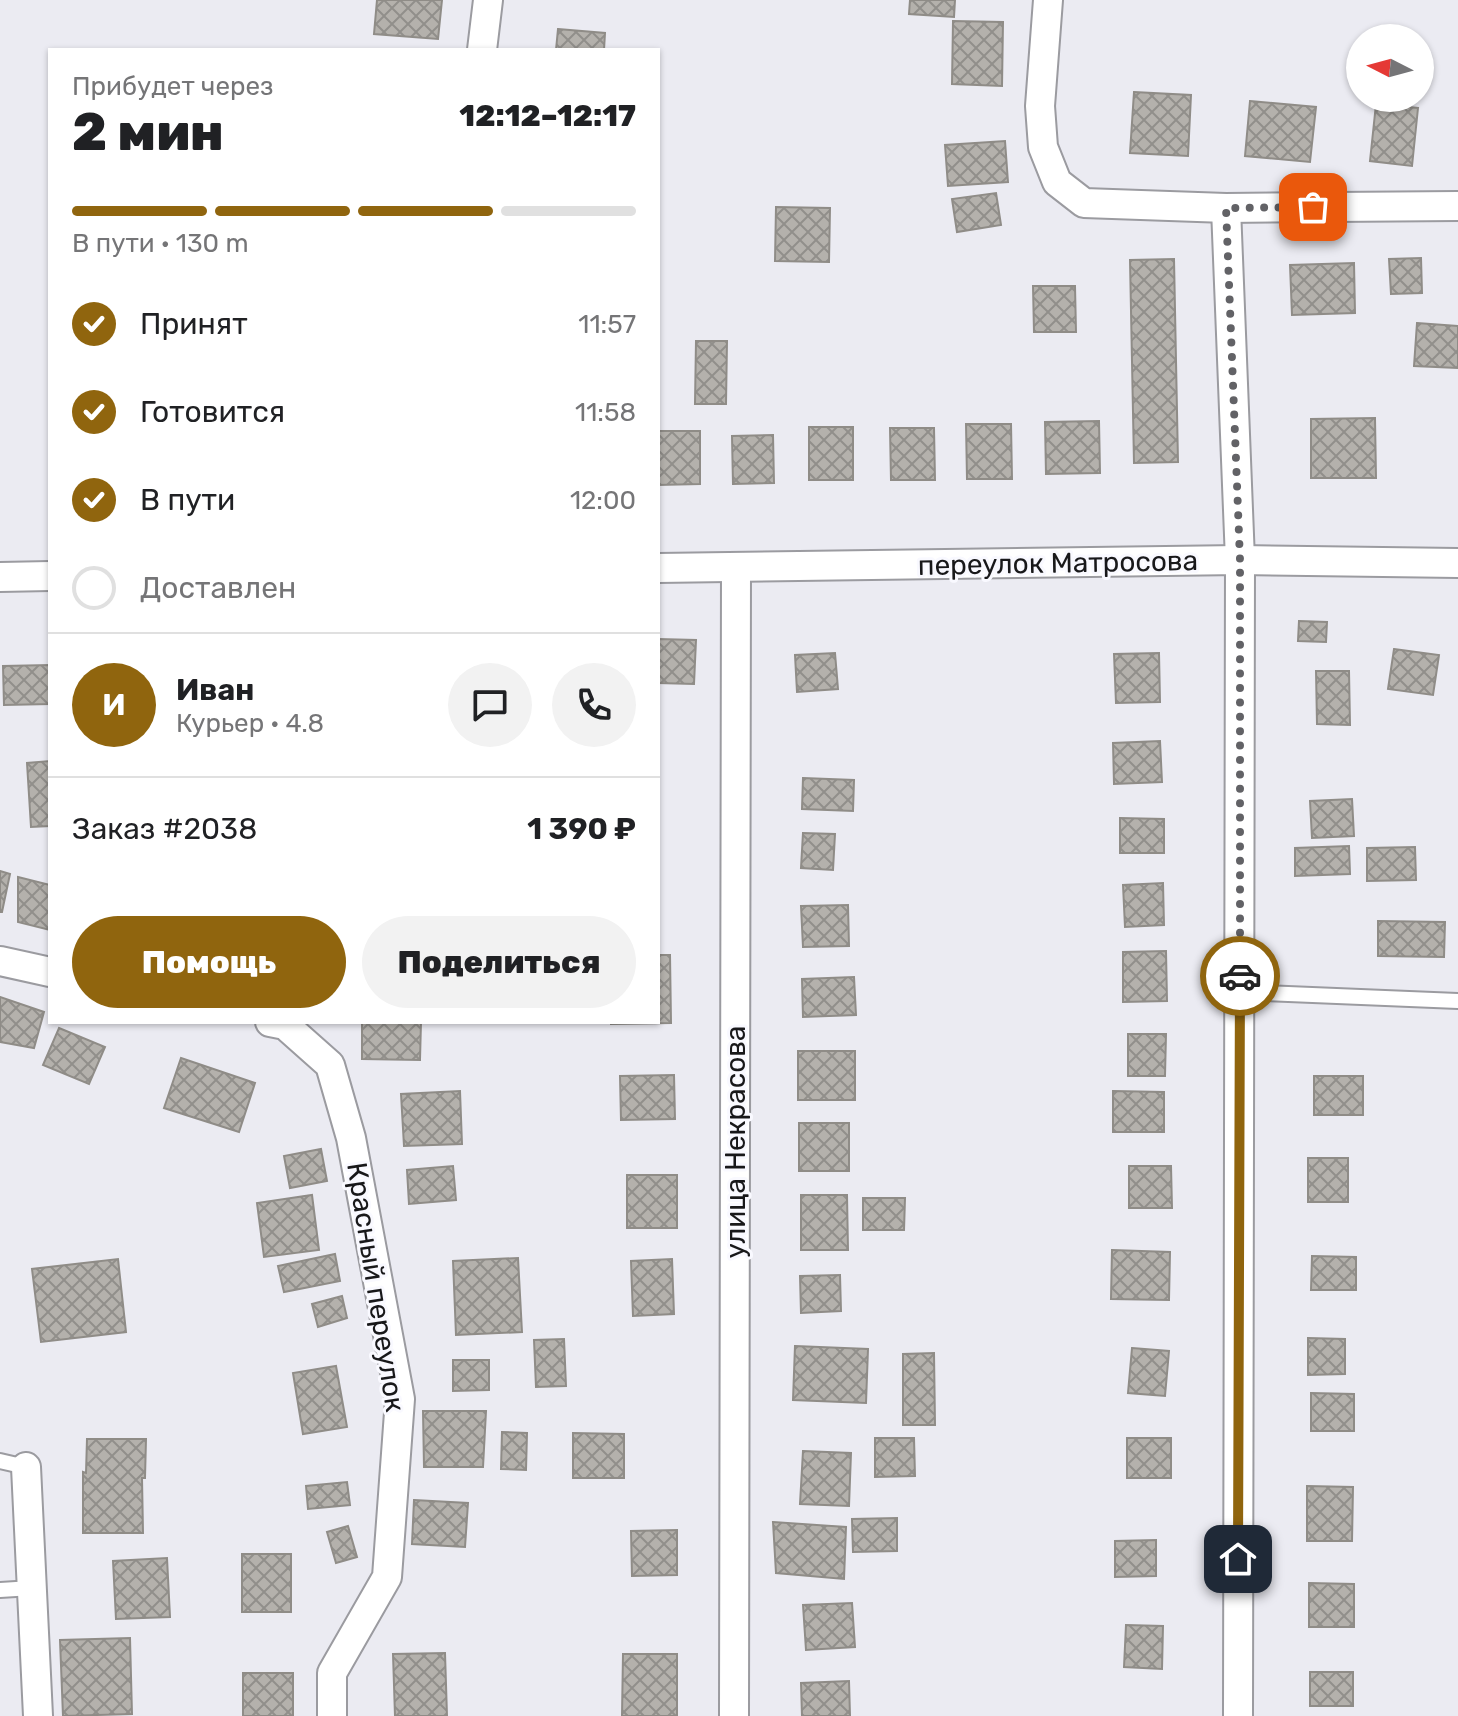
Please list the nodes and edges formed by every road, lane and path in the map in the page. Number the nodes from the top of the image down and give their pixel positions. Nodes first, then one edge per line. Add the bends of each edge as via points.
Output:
1 (488, 0) edge
2 (1048, 0) edge
3 (482, 48) edge
4 (1458, 206) edge
5 (1226, 208) junction
6 (1240, 560) junction
7 (1458, 563) edge
8 (736, 567) junction
9 (660, 568) edge
10 (48, 576) edge
11 (0, 577) edge
12 (0, 961) edge
13 (48, 972) edge
14 (1240, 992) junction
15 (1458, 1001) edge
16 (280, 1024) edge
17 (13, 1464) edge
18 (32, 1588) junction
19 (0, 1590) edge
20 (38, 1716) edge
21 (332, 1716) edge
22 (734, 1716) edge
23 (1238, 1716) edge

1 - 3 street
2 - 5 street via 1040,106 1043,147 1057,182 1084,203
4 - 5 street
5 - 6 street
6 - 7 street, переулок Матросова
6 - 8 street, переулок Матросова
6 - 14 street
8 - 9 street, переулок Матросова
8 - 22 street, улица Некрасова
10 - 11 street
12 - 13 street
14 - 15 lane
14 - 23 street
16 - 21 street, Красный переулок via 330,1065 351,1138 400,1399 387,1577 332,1673
17 - 18 street
18 - 19 lane
18 - 20 street

